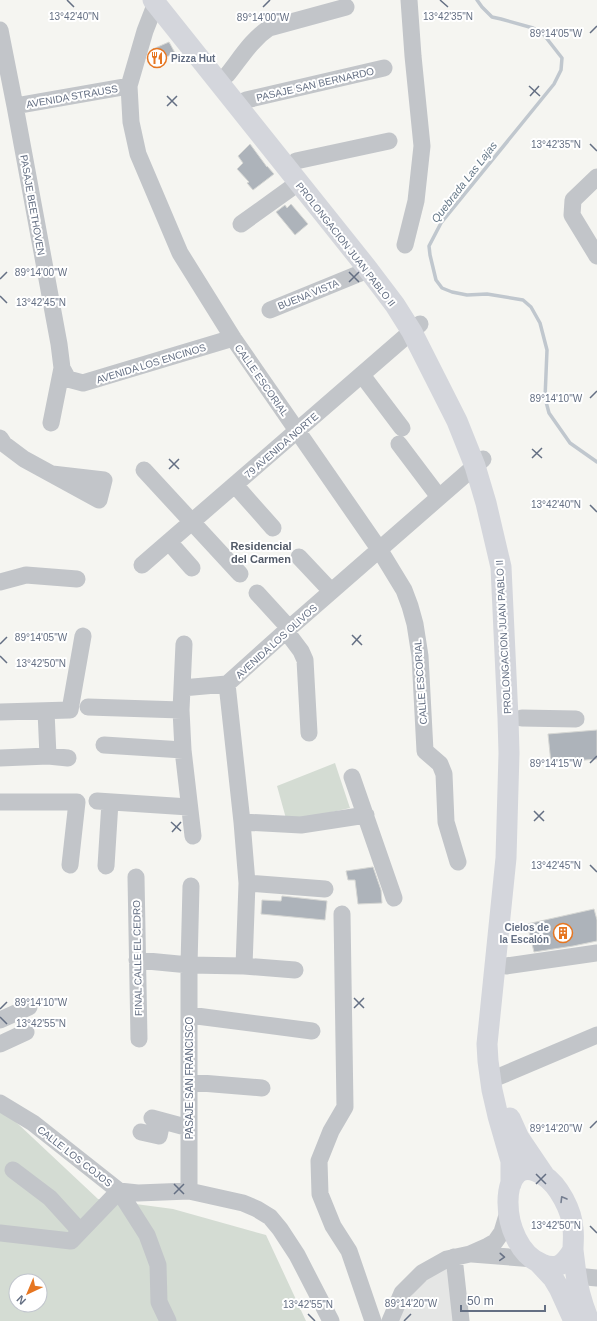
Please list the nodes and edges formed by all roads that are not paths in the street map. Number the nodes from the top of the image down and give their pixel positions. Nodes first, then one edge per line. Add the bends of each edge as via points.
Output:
1 (409, 0) edge
2 (158, 1) edge
3 (346, 7) dead end
4 (0, 30) edge
5 (384, 68) dead end
6 (232, 69) junction
7 (129, 86) junction
8 (246, 100) junction
9 (15, 106) junction
10 (389, 141) dead end
11 (296, 161) junction
12 (597, 177) edge
13 (298, 183) junction
14 (241, 224) dead end
15 (405, 245) dead end
16 (597, 256) edge
17 (368, 270) junction
18 (270, 310) dead end
19 (416, 328) junction
20 (233, 338) junction
21 (65, 373) junction
22 (362, 375) junction
23 (51, 423) dead end
24 (297, 431) junction
25 (2, 441) edge
26 (479, 463) junction
27 (144, 470) dead end
28 (52, 474) dead end
29 (235, 485) junction
30 (439, 497) junction
31 (192, 522) junction
32 (273, 528) dead end
33 (169, 542) junction
34 (379, 550) junction
35 (299, 557) dead end
36 (142, 565) dead end
37 (192, 568) dead end
38 (240, 574) dead end
39 (77, 580) dead end
40 (0, 582) edge
41 (331, 591) junction
42 (257, 593) dead end
43 (287, 629) junction
44 (82, 636) dead end
45 (184, 644) dead end
46 (228, 684) junction
47 (182, 688) junction
48 (88, 707) dead end
49 (181, 710) junction
50 (46, 711) junction
51 (0, 712) edge
52 (522, 718) junction
53 (576, 719) dead end
54 (310, 733) dead end
55 (104, 745) dead end
56 (184, 750) junction
57 (48, 756) junction
58 (0, 758) edge
59 (68, 758) dead end
60 (352, 777) dead end
61 (0, 802) edge
62 (189, 808) junction
63 (366, 815) junction
64 (242, 822) junction
65 (193, 836) dead end
66 (458, 862) dead end
67 (70, 865) dead end
68 (106, 866) dead end
69 (136, 877) dead end
70 (247, 883) junction
71 (191, 886) dead end
72 (325, 889) dead end
73 (394, 898) dead end
74 (342, 914) dead end
75 (597, 953) edge
76 (137, 960) junction
77 (189, 965) junction
78 (244, 966) junction
79 (506, 966) junction
80 (295, 970) dead end
81 (29, 1007) dead end
82 (189, 1015) junction
83 (0, 1020) edge
84 (312, 1031) dead end
85 (26, 1032) dead end
86 (597, 1035) edge
87 (138, 1039) dead end
88 (0, 1044) edge
89 (498, 1077) junction
90 (189, 1082) junction
91 (262, 1088) dead end
92 (0, 1103) edge
93 (189, 1128) junction
94 (141, 1132) dead end
95 (13, 1170) dead end
96 (544, 1176) junction
97 (511, 1184) junction
98 (119, 1191) junction
99 (189, 1191) junction
100 (508, 1212) junction
101 (80, 1231) junction
102 (0, 1233) edge
103 (573, 1250) junction
104 (457, 1256) junction
105 (536, 1261) junction
106 (576, 1276) junction
107 (597, 1278) edge
108 (168, 1321) edge
109 (331, 1321) edge
110 (374, 1321) edge
111 (390, 1321) edge
112 (452, 1321) edge
113 (461, 1321) edge
114 (574, 1321) edge
115 (589, 1321) edge

1 - 15 street via 422,146 416,201
2 - 6 main road, PROLONGACION JUAN PABLO II
2 - 7 street, CALLE ESCORIAL via 145,31
2 - 13 main road, PROLONGACION JUAN PABLO II
3 - 6 street via 269,28 256,38
4 - 9 street, PASAJE BEETHOVEN
5 - 8 street, PASAJE SAN BERNARDO
6 - 8 main road, PROLONGACION JUAN PABLO II
7 - 9 street, AVENIDA STRAUSS
7 - 20 street, CALLE ESCORIAL via 131,122 138,154 180,252
8 - 11 main road, PROLONGACION JUAN PABLO II
9 - 21 street, PASAJE BEETHOVEN
10 - 11 street
11 - 19 main road, PROLONGACION JUAN PABLO II via 390,277 410,307
12 - 16 street via 573,200 572,215
13 - 14 street
13 - 17 main road, PROLONGACION JUAN PABLO II
17 - 18 street, BUENA VISTA
17 - 19 main road, PROLONGACION JUAN PABLO II
19 - 22 street, 79 AVENIDA NORTE
19 - 26 main road, PROLONGACION JUAN PABLO II via 443,367 472,428
20 - 21 street, AVENIDA LOS ENCINOS via 82,383
20 - 24 street, CALLE ESCORIAL
21 - 23 street, PASAJE BEETHOVEN
22 - 24 street, 79 AVENIDA NORTE
22 - 30 street
24 - 29 street, 79 AVENIDA NORTE
24 - 34 street, CALLE ESCORIAL
25 - 28 street via 31,463
26 - 30 street, AVENIDA LOS OLIVOS
26 - 52 main road, PROLONGACION JUAN PABLO II via 504,526 511,555
26 - 97 main road, PROLONGACION JUAN PABLO II via 502,576 509,739 506,858 487,1044 492,1090 511,1161
27 - 31 street
29 - 31 street, 79 AVENIDA NORTE
29 - 32 street
30 - 34 street, AVENIDA LOS OLIVOS
31 - 33 street, 79 AVENIDA NORTE
31 - 38 street
33 - 36 street, 79 AVENIDA NORTE
33 - 37 street
34 - 41 street, AVENIDA LOS OLIVOS
34 - 66 street, CALLE ESCORIAL via 404,590 415,624 420,656 425,751 440,764 444,774 446,822
35 - 41 street
39 - 40 street via 26,575
41 - 43 street, AVENIDA LOS OLIVOS
42 - 43 street
43 - 46 street, AVENIDA LOS OLIVOS
43 - 54 street via 305,660
44 - 50 street via 70,710
45 - 47 street
46 - 47 street
46 - 64 street, AVENIDA LOS OLIVOS
47 - 49 street
48 - 49 street
49 - 56 street
50 - 51 street
50 - 57 street
52 - 53 street
52 - 79 main road, PROLONGACION JUAN PABLO II via 519,839
55 - 56 street
56 - 62 street
57 - 58 street
57 - 59 street
60 - 63 street
61 - 67 street via 77,802
62 - 65 street
62 - 68 street via 104,802
63 - 64 street via 301,825
63 - 73 street
64 - 70 street, AVENIDA LOS OLIVOS
69 - 76 street, FINAL CALLE EL CEDRO
70 - 72 street
70 - 78 street, AVENIDA LOS OLIVOS
71 - 77 street, PASAJE SAN FRANCISCO
74 - 110 street via 345,1107 331,1131 319,1161 320,1194 333,1226 349,1251
75 - 79 street
76 - 77 street
76 - 87 street, FINAL CALLE EL CEDRO
77 - 78 street
77 - 82 street, PASAJE SAN FRANCISCO
78 - 80 street
79 - 89 main road, PROLONGACION JUAN PABLO II via 496,1050
81 - 83 street
82 - 84 street
82 - 90 street, PASAJE SAN FRANCISCO
85 - 88 street
86 - 89 street
89 - 96 main road, PROLONGACION JUAN PABLO II via 504,1103 516,1134
90 - 91 street
90 - 93 street, PASAJE SAN FRANCISCO
92 - 98 street, CALLE LOS COJOS via 33,1123
93 - 94 street via 157,1120 159,1136
93 - 99 street, PASAJE SAN FRANCISCO
95 - 101 street via 50,1198
96 - 97 main road via 532,1170 522,1170
103 -> 96 main road via 574,1228 567,1205
97 - 100 main road
98 - 99 street, CALLE LOS COJOS
98 - 101 street
98 - 108 street via 147,1235 158,1264 159,1302
99 - 109 street, CALLE LOS COJOS via 243,1204 270,1216 297,1255
100 - 104 street via 502,1232 495,1242
100 - 105 main road via 512,1229 524,1251
101 - 102 street via 71,1240
103 - 105 main road via 559,1266 548,1266
103 - 106 main road
104 -> 105 street
104 - 111 street via 422,1273 402,1293
104 - 112 street
104 - 113 street
105 - 114 main road via 553,1278
106 - 107 street
106 - 115 main road

